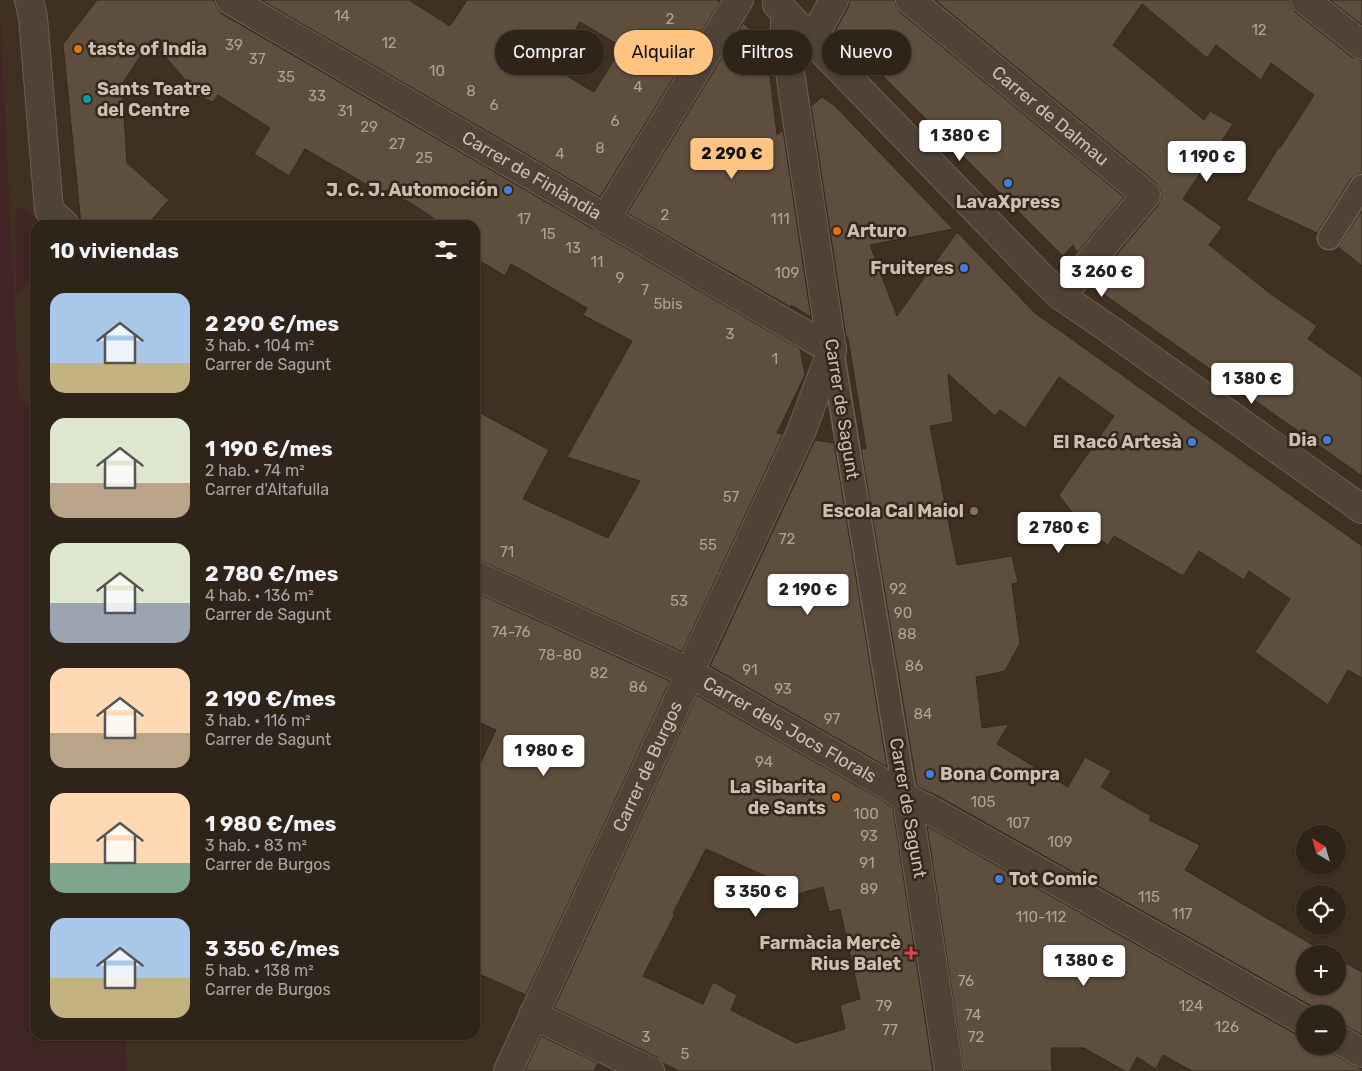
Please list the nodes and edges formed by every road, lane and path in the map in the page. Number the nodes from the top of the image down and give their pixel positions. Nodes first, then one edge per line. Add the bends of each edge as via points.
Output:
1 (29, 0) edge
2 (230, 0) edge
3 (738, 0) edge
4 (834, 0) edge
5 (910, 0) edge
6 (1306, 0) edge
7 (779, 6) edge
8 (814, 42) junction
9 (1362, 44) edge
10 (1362, 186) edge
11 (57, 218) edge
12 (605, 218) junction
13 (1329, 238) dead end
14 (1061, 296) junction
15 (832, 350) junction
16 (1362, 509) edge
17 (480, 577) edge
18 (690, 674) junction
19 (907, 799) junction
20 (533, 1014) junction
21 (1296, 1016) edge
22 (1346, 1044) edge
23 (1362, 1053) edge
24 (508, 1071) edge
25 (650, 1071) edge
26 (949, 1071) edge

1 - 11 street
2 - 12 street, Carrer de Finlàndia
3 - 12 street
4 - 8 street
5 - 14 street, Carrer de Dalmau via 1146,195
6 - 9 street
7 - 8 street
7 - 15 street, Carrer de Sagunt
8 - 14 street
10 - 13 street
12 - 15 street, Carrer de Finlàndia
14 - 16 street
15 - 18 street, Carrer de Burgos via 800,432
15 - 19 street, Carrer de Sagunt
17 - 18 street, Carrer dels Jocs Florals
18 - 19 street, Carrer dels Jocs Florals via 888,785
18 - 20 street, Carrer de Burgos
19 - 21 street, Carrer dels Jocs Florals
19 - 26 street, Carrer de Sagunt
20 - 24 street, Carrer de Burgos
20 - 25 street
22 - 23 street

